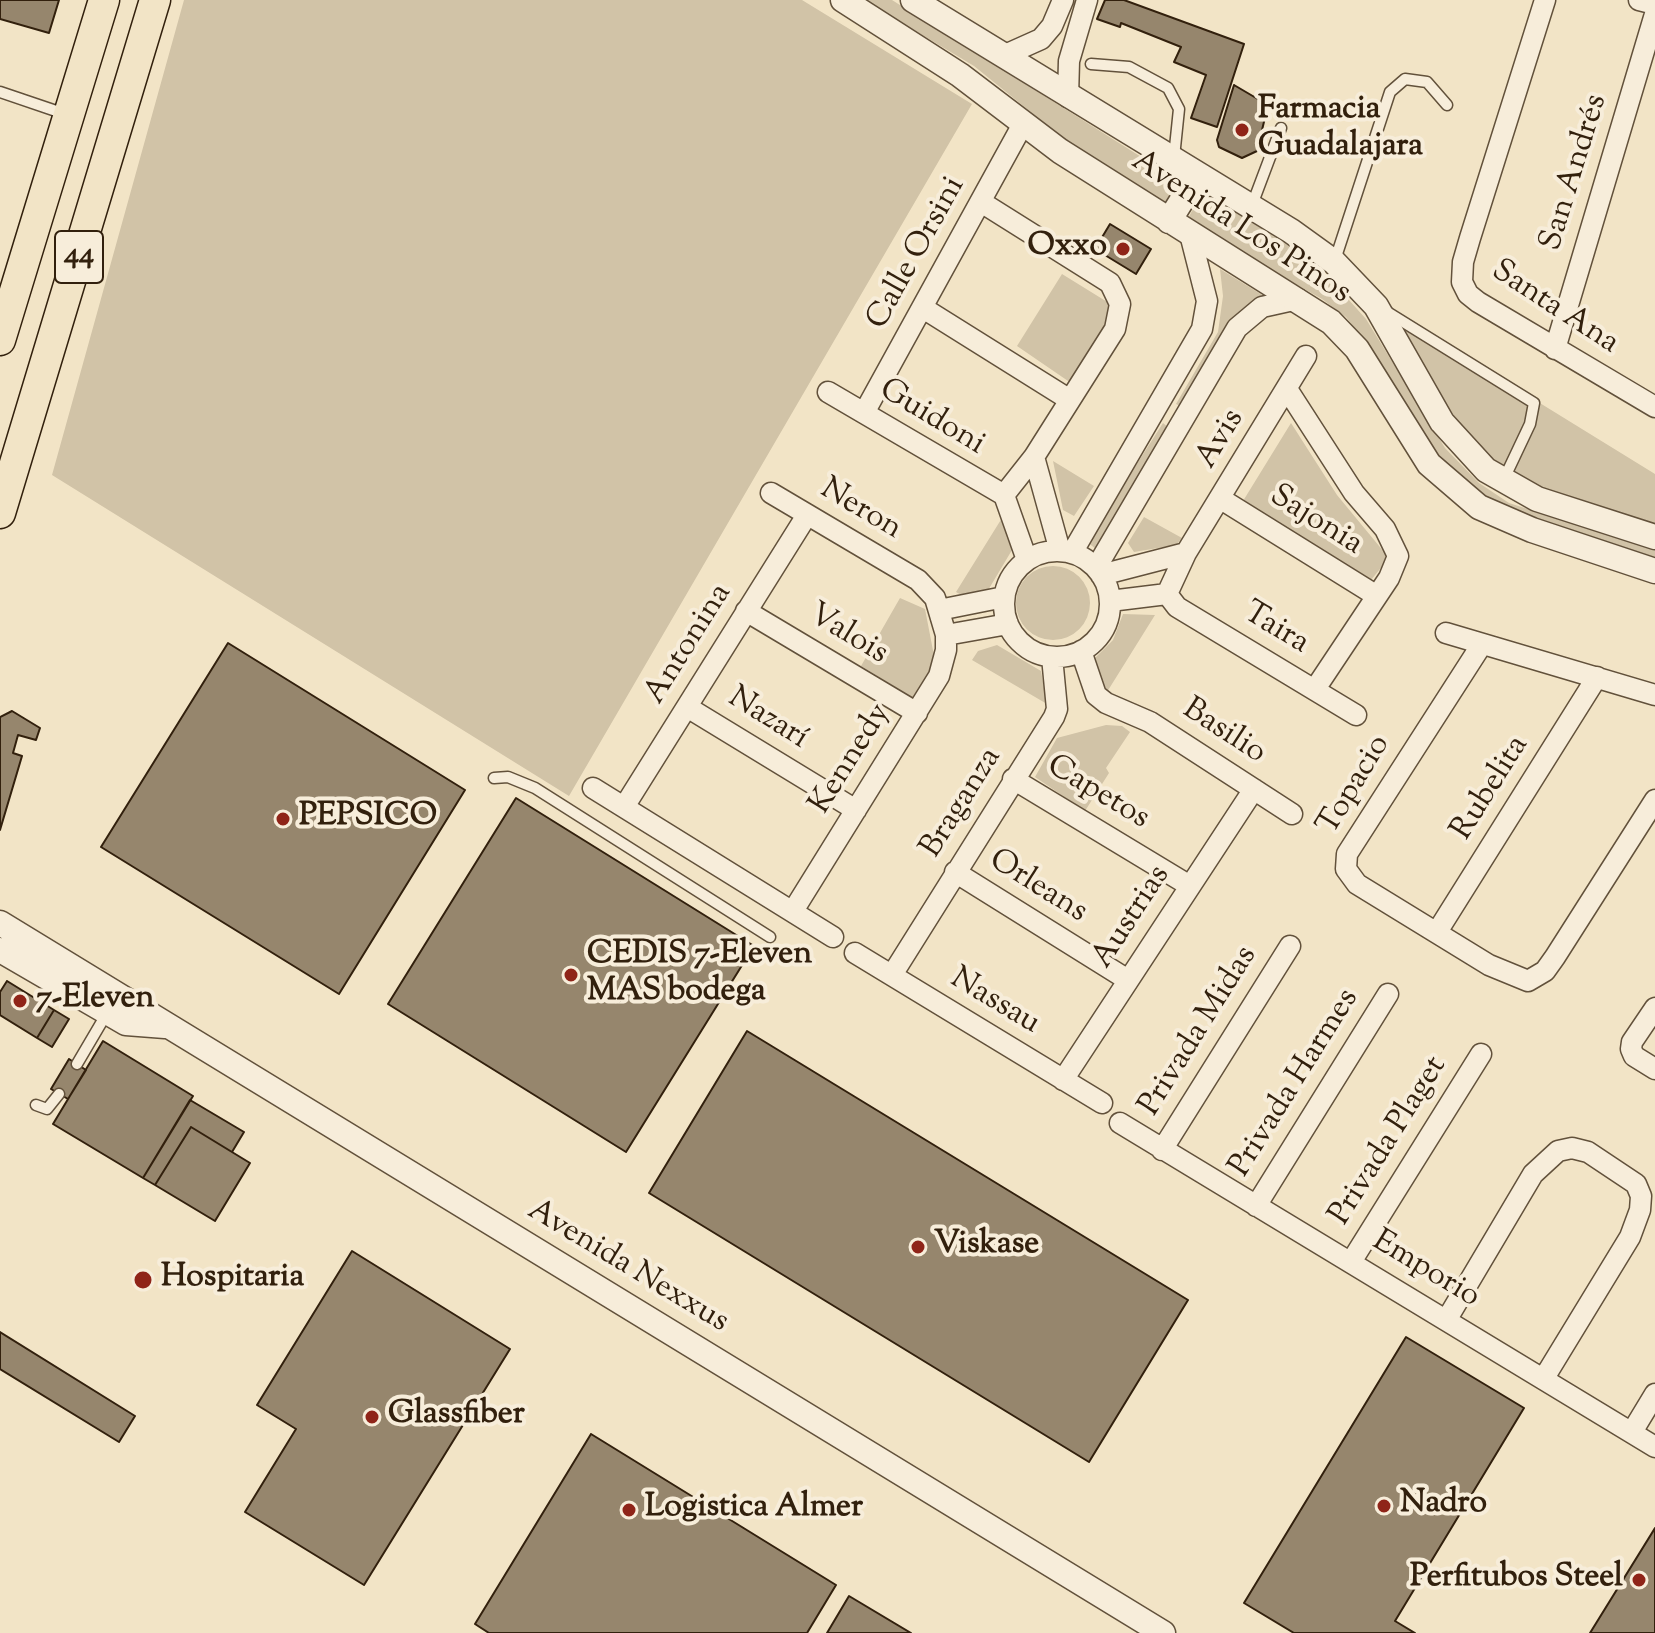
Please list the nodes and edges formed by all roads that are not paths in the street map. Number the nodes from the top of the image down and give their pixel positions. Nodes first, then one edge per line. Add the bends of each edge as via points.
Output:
1 (104, 0) edge
2 (155, 0) edge
3 (843, 0) edge
4 (913, 0) edge
5 (1063, 0) edge
6 (1087, 0) edge
7 (1545, 0) edge
8 (1639, 0) edge
9 (1655, 4) edge
10 (1655, 14) edge
11 (1003, 56) junction
12 (1091, 64) dead end
13 (0, 92) edge
14 (1068, 97) junction
15 (1447, 105) dead end
16 (67, 115) junction
17 (1023, 124) junction
18 (1281, 128) dead end
19 (1174, 162) junction
20 (1197, 176) junction
21 (981, 202) junction
22 (1251, 208) junction
23 (1179, 228) junction
24 (1334, 262) junction
25 (1298, 299) junction
26 (1376, 306) junction
27 (923, 308) junction
28 (0, 340) edge
29 (1555, 349) junction
30 (1306, 356) dead end
31 (1287, 389) junction
32 (828, 392) dead end
33 (1070, 400) junction
34 (1161, 403) junction
35 (1655, 405) edge
36 (864, 413) junction
37 (1183, 416) junction
38 (1034, 457) junction
39 (1503, 481) junction
40 (771, 493) dead end
41 (1004, 495) junction
42 (1221, 499) junction
43 (0, 513) edge
44 (807, 515) junction
45 (1655, 537) edge
46 (1066, 552) junction
47 (1186, 553) junction
48 (1027, 560) junction
49 (1655, 571) edge
50 (1099, 572) junction
51 (918, 580) joint
52 (1167, 594) junction
53 (1377, 596) junction
54 (1004, 597) junction
55 (1110, 601) junction
56 (939, 610) junction
57 (746, 611) junction
58 (1008, 624) junction
59 (1446, 633) dead end
60 (946, 635) junction
61 (1482, 644) junction
62 (1081, 651) junction
63 (1052, 657) junction
64 (1597, 677) junction
65 (1315, 689) junction
66 (1655, 695) edge
67 (687, 707) junction
68 (917, 713) junction
69 (1356, 715) dead end
70 (494, 778) dead end
71 (1013, 779) junction
72 (593, 788) dead end
73 (1254, 789) junction
74 (1655, 800) edge
75 (624, 807) junction
76 (856, 810) junction
77 (1292, 814) dead end
78 (955, 872) junction
79 (1190, 886) junction
80 (0, 907) edge
81 (793, 911) junction
82 (0, 923) edge
83 (1437, 932) junction
84 (770, 937) dead end
85 (833, 937) dead end
86 (1290, 946) dead end
87 (0, 950) edge
88 (855, 953) dead end
89 (58, 958) junction
90 (892, 975) junction
91 (1128, 980) junction
92 (1388, 994) dead end
93 (113, 1003) junction
94 (1655, 1008) edge
95 (1481, 1054) dead end
96 (77, 1064) dead end
97 (1655, 1069) edge
98 (1063, 1080) junction
99 (59, 1094) dead end
100 (1102, 1103) dead end
101 (36, 1105) dead end
102 (1120, 1123) dead end
103 (1162, 1150) junction
104 (1256, 1206) junction
105 (1351, 1262) junction
106 (1447, 1319) junction
107 (1544, 1378) junction
108 (1655, 1394) edge
109 (1632, 1432) junction
110 (1655, 1447) edge
111 (1163, 1633) edge

1 - 16 main road, 44
2 - 43 main road, 44
3 - 17 street, Avenida Los Pinos via 960,75
4 - 11 street, Avenida Los Pinos
5 - 11 street via 1041,39
6 - 14 street via 1069,61
7 - 29 street, Santa Ana via 1461,273 1468,294
8 - 9 street
10 - 29 street, San Andrés
11 - 14 street, Avenida Los Pinos
12 - 19 lane via 1129,67 1168,88 1179,109
13 - 16 lane
14 - 19 street, Avenida Los Pinos
15 - 24 lane via 1427,82 1405,79 1390,92
16 - 28 main road, 44
17 - 21 street, Calle Orsini
17 - 23 street, Avenida Los Pinos
18 - 22 lane
19 - 20 street, Avenida Los Pinos
20 - 22 street, Avenida Los Pinos
20 - 23 street
21 - 27 street, Calle Orsini
21 - 33 street via 1093,271 1117,294 1115,329
22 - 24 street, Avenida Los Pinos
23 - 25 street, Avenida Los Pinos
23 - 34 street via 1205,284 1206,317
24 - 26 street, Avenida Los Pinos
25 - 37 street via 1262,307 1248,316
25 - 49 street, Avenida Los Pinos via 1348,338 1426,460 1467,498 1532,530
26 - 39 street, Avenida Los Pinos via 1442,422 1470,456
26 - 39 lane via 1534,403 1530,424
27 - 33 street
27 - 36 street, Calle Orsini
29 - 35 street, Santa Ana
30 - 31 street, Avis
31 - 42 street, Avis
31 - 53 street via 1354,493 1395,544 1397,565
32 - 36 street, Guidoni
33 - 38 street
34 - 37 street
34 - 46 street
36 - 41 street, Guidoni
37 - 50 street
38 - 41 street
38 - 46 street
39 - 45 street, Avenida Los Pinos via 1537,499
40 - 44 street, Neron
41 - 48 street
42 - 47 street, Avis
42 - 53 street, Sajonia
44 - 51 street, Neron
44 - 57 street, Antonina
46 - 48 street
46 - 50 street
47 - 50 street
47 - 52 street, Avis
48 - 54 street via 1016,570
50 - 55 street
51 - 56 street, Kennedy
52 - 55 street
52 - 65 street, Taira via 1177,607
53 - 65 street
54 - 56 street
54 - 58 street
55 - 62 street via 1102,630
56 - 60 street, Kennedy
57 - 67 street, Antonina
57 - 68 street, Valois
58 - 60 street
58 - 63 street via 1018,640
59 - 61 street
60 - 68 street, Kennedy via 939,676
61 - 64 street
61 - 83 street, Topacio via 1345,862 1357,884
62 - 63 street
62 - 73 street, Basilio via 1096,695 1150,722
63 - 71 street, Braganza via 1057,709
64 - 66 street
64 - 83 street, Rubelita
65 - 69 street, Taira
67 - 75 street, Antonina
67 - 76 street, Nazarí
68 - 76 street, Kennedy
70 - 84 lane via 508,777 535,788
71 - 78 street, Braganza
71 - 79 street, Capetos
72 - 75 street
73 - 77 street, Basilio
73 - 79 street, Austrias
74 - 83 street, Topacio via 1555,957 1536,978 1517,980
75 - 81 street
76 - 81 street, Kennedy
78 - 90 street, Braganza
78 - 91 street, Orleans
79 - 91 street, Austrias
80 - 89 street
81 - 85 street
82 - 89 street
86 - 103 street, Privada Midas
87 - 93 street
88 - 90 street, Nassau
89 - 93 street, Avenida Nexxus
90 - 98 street, Nassau
91 - 98 street, Austrias
92 - 104 street, Privada Harmes
93 - 96 lane
93 - 111 street, Avenida Nexxus via 172,1027
94 - 97 street via 1632,1042 1634,1056
95 - 105 street, Privada Plaget
98 - 100 street, Nassau
99 - 101 lane via 47,1109
102 - 103 street, Emporio
103 - 104 street, Emporio
104 - 105 street, Emporio
105 - 106 street, Emporio
106 - 107 street, Emporio
106 - 107 street via 1533,1174 1558,1151 1588,1152 1636,1184 1640,1210 1630,1237
107 - 109 street, Emporio
108 - 109 street
109 - 110 street, Emporio

